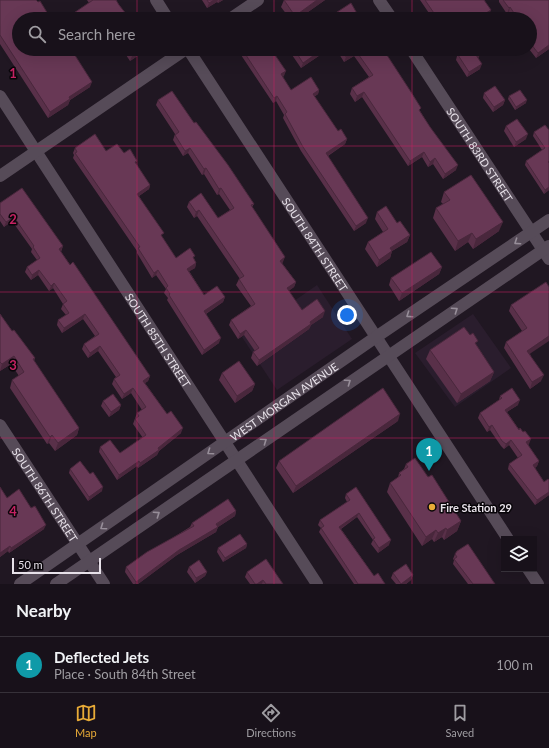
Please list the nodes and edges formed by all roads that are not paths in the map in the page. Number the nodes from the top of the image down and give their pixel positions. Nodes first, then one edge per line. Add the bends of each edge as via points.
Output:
1 (156, 0) edge
2 (258, 0) edge
3 (379, 0) edge
4 (164, 12) edge
5 (240, 12) edge
6 (387, 12) edge
7 (177, 56) edge
8 (192, 56) edge
9 (416, 56) edge
10 (0, 96) edge
11 (35, 151) junction
12 (0, 176) edge
13 (549, 220) edge
14 (531, 232) junction
15 (547, 252) edge
16 (376, 337) junction
17 (387, 355) junction
18 (0, 425) edge
19 (224, 442) junction
20 (237, 460) junction
21 (506, 536) edge
22 (78, 544) junction
23 (89, 561) junction
24 (530, 572) edge
25 (20, 584) edge
26 (56, 584) edge
27 (104, 584) edge
28 (317, 584) edge
29 (538, 584) edge

1 - 4 street
2 - 5 street
3 - 6 street
7 - 11 street
8 - 16 street, SOUTH 84TH STREET
9 - 14 street, SOUTH 83RD STREET
10 - 11 street, SOUTH 85TH STREET
11 - 12 street
11 - 19 street, SOUTH 85TH STREET
13 - 14 street, WEST MORGAN AVENUE
14 - 15 street, SOUTH 83RD STREET
14 -> 16 street, WEST MORGAN AVENUE
17 -> 15 street, WEST MORGAN AVENUE
16 - 17 street, SOUTH 84TH STREET
16 - 19 street, WEST MORGAN AVENUE
20 -> 17 street, WEST MORGAN AVENUE
17 - 21 street, SOUTH 84TH STREET
18 - 22 street, SOUTH 86TH STREET
19 - 20 street, SOUTH 85TH STREET
19 -> 22 street, WEST MORGAN AVENUE
23 -> 20 street, WEST MORGAN AVENUE
20 - 28 street, SOUTH 85TH STREET
22 - 23 street, SOUTH 86TH STREET
22 - 25 street, WEST MORGAN AVENUE
23 - 26 street, WEST MORGAN AVENUE
23 - 27 street, SOUTH 86TH STREET
24 - 29 street

